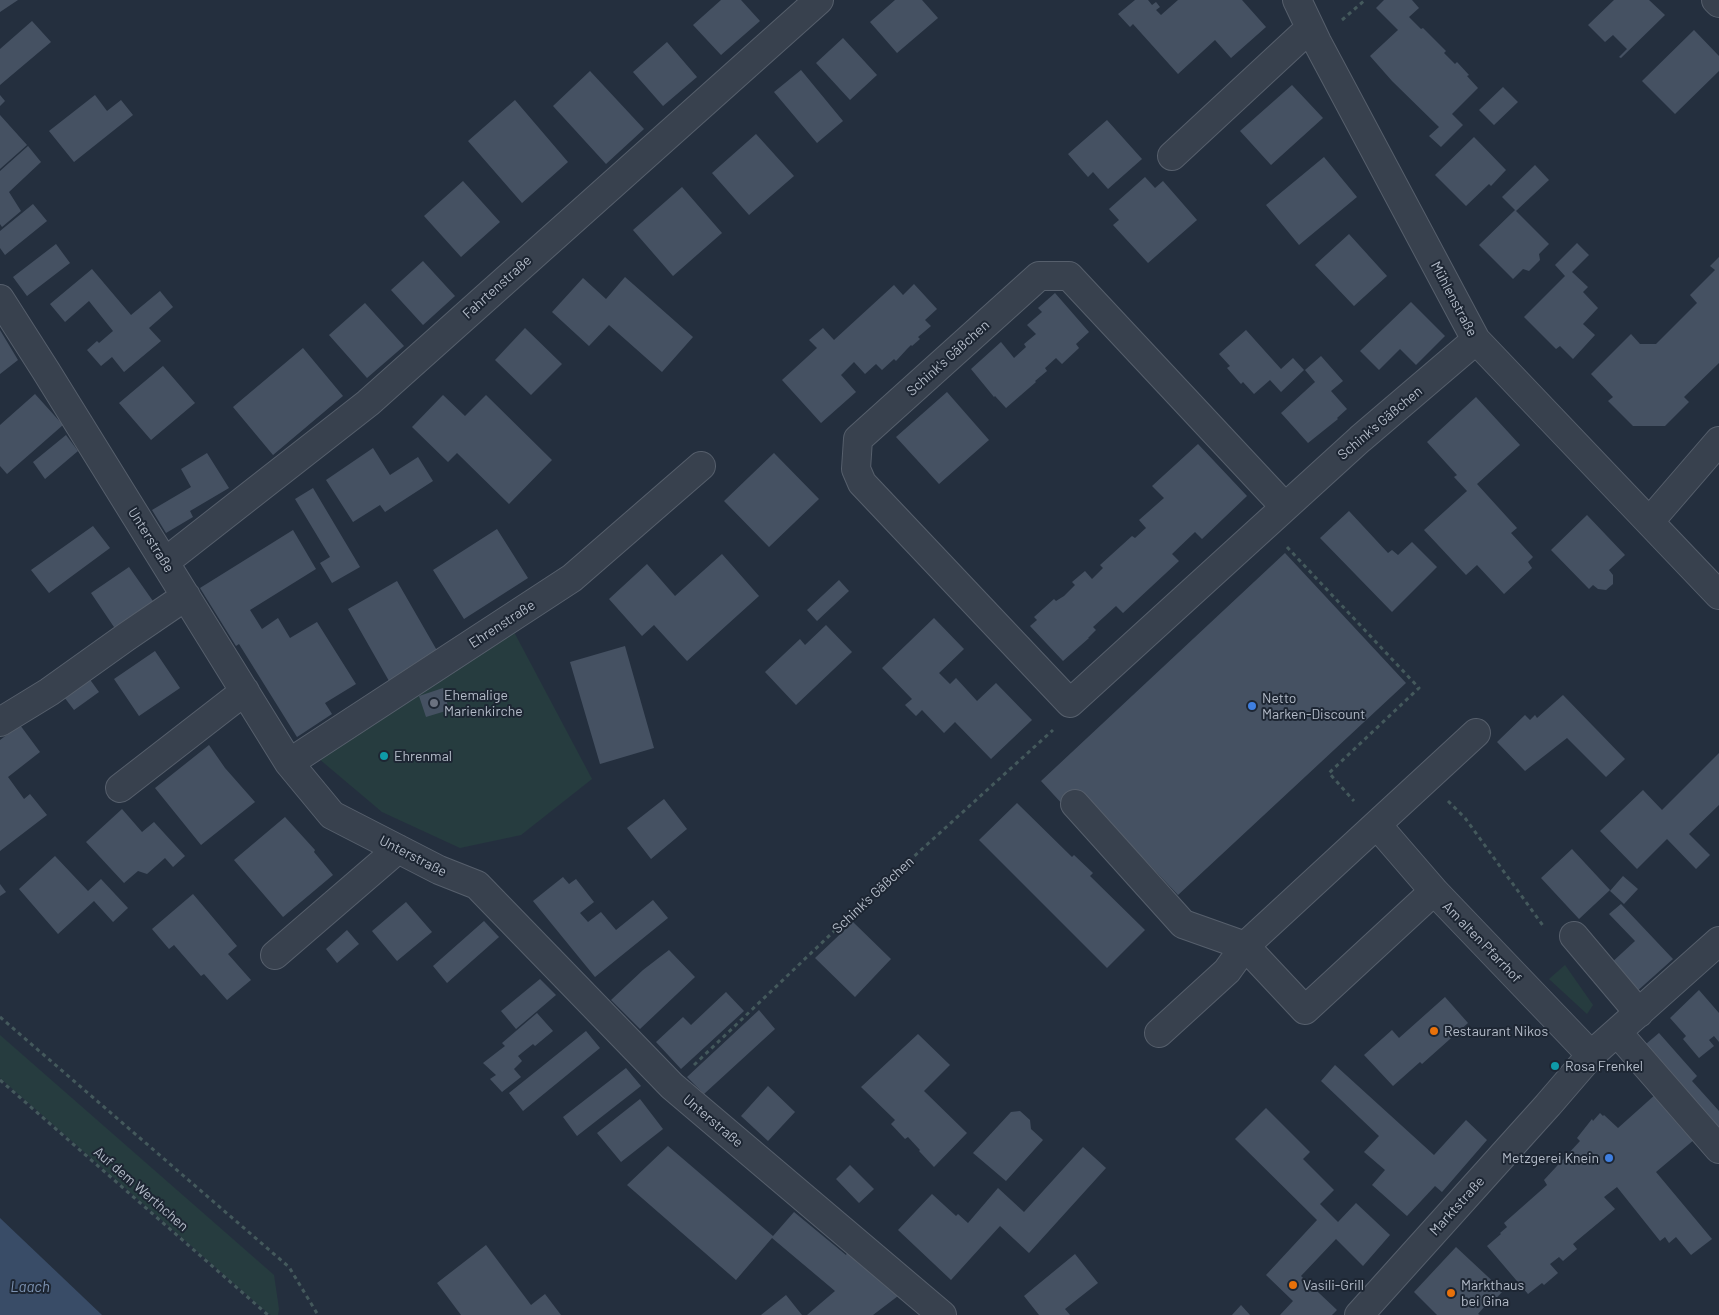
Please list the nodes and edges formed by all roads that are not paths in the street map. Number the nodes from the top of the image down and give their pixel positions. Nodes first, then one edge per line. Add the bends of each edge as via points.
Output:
1 (818, 0) edge
2 (1297, 0) edge
3 (1716, 0) edge
4 (1719, 3) edge
5 (1310, 28) junction
6 (1172, 156) dead end
7 (0, 299) edge
8 (1476, 340) junction
9 (1719, 441) edge
10 (700, 466) dead end
11 (1275, 515) junction
12 (1650, 521) junction
13 (166, 562) junction
14 (1719, 595) edge
15 (186, 596) junction
16 (245, 691) junction
17 (0, 722) edge
18 (1476, 733) dead end
19 (289, 763) junction
20 (120, 788) dead end
21 (1075, 804) dead end
22 (1377, 825) junction
23 (398, 849) junction
24 (1434, 891) junction
25 (1574, 936) dead end
26 (1719, 941) edge
27 (1245, 946) junction
28 (275, 955) dead end
29 (1639, 1013) junction
30 (1617, 1032) junction
31 (1159, 1033) dead end
32 (1591, 1055) junction
33 (1719, 1149) edge
34 (942, 1315) edge
35 (1359, 1315) edge

1 - 13 street, Fahrtenstraße via 368,403
2 - 5 street, Mühlenstraße
3 - 4 street
5 - 6 street
5 - 8 street, Mühlenstraße
7 - 13 street, Unterstraße
8 - 11 street, Schink's Gäßchen
8 - 12 street, Mühlenstraße
9 - 12 street
10 - 19 street, Ehrenstraße via 572,578
11 - 11 street, Schink's Gäßchen via 1069,276 1039,276 858,439 856,469 862,483 1070,703
12 - 14 street, Mühlenstraße
13 - 15 street, Unterstraße
15 - 16 street, Unterstraße
15 - 17 street via 49,692
16 - 19 street, Unterstraße
16 - 20 street
18 - 22 street
19 - 23 street, Unterstraße via 332,815
21 - 27 street via 1183,924
22 - 24 street, Am alten Pfarrhof
22 - 27 street
23 - 28 street
23 - 34 street, Unterstraße via 477,885 672,1086
24 - 27 street via 1305,1010
24 - 32 street, Am alten Pfarrhof
25 - 29 street
26 - 29 street, Marktstraße
27 - 31 street via 1227,971
29 - 30 street, Marktstraße
30 - 32 street, Marktstraße
30 - 33 street
32 - 35 street, Marktstraße

